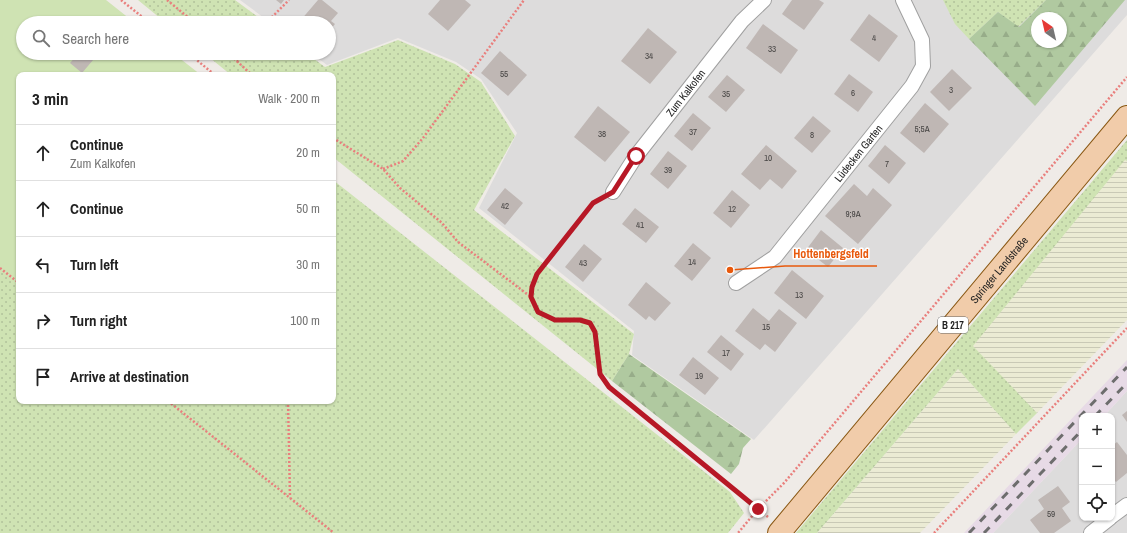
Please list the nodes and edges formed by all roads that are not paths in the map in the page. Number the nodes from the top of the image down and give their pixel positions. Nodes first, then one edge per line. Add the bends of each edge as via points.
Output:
1 (764, 0) edge
2 (903, 0) edge
3 (1127, 117) edge
4 (613, 192) road end
5 (736, 283) dead end
6 (1127, 505) edge
7 (1115, 514) edge
8 (1106, 521) edge
9 (779, 533) edge
10 (1091, 533) edge

1 - 4 street, Zum Kalkofen via 742,21 645,144
2 - 5 street, Lüdecken Garten via 922,40 923,66 912,86 775,257
3 - 9 main road, Springer Landstraße / B 217
6 - 7 street
8 - 10 street

